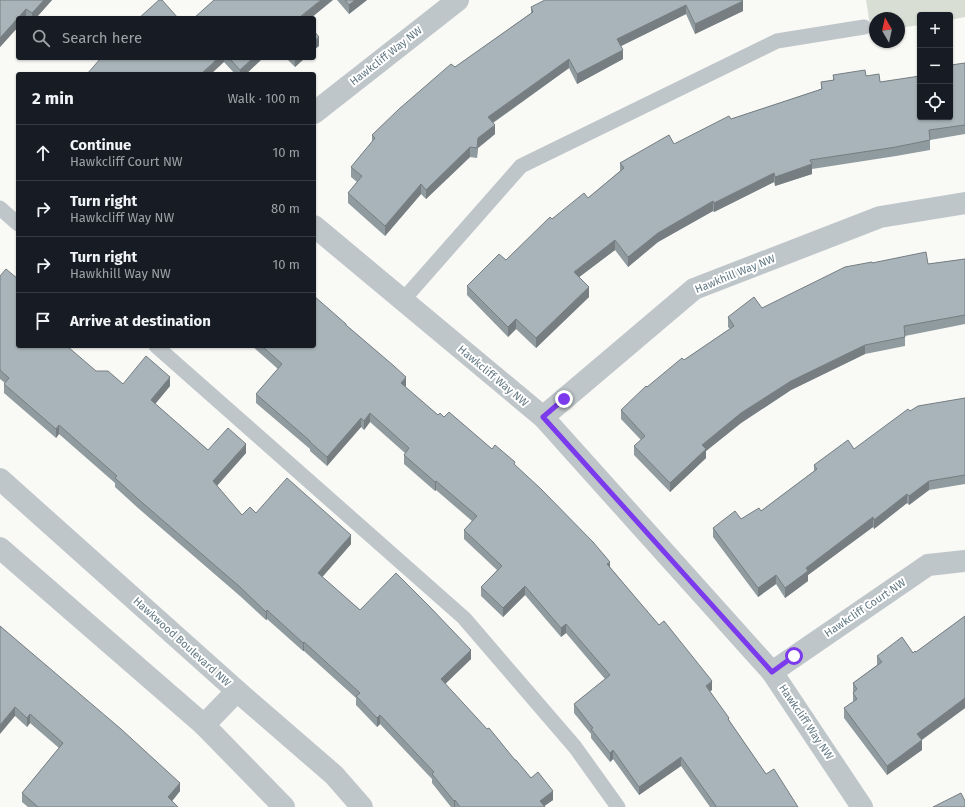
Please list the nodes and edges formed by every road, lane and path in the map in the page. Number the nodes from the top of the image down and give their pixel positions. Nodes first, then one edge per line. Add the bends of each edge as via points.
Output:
1 (458, 0) edge
2 (864, 27) dead end
3 (316, 111) edge
4 (965, 203) edge
5 (0, 208) edge
6 (16, 222) edge
7 (316, 228) edge
8 (403, 300) junction
9 (158, 348) edge
10 (543, 417) junction
11 (0, 479) edge
12 (0, 548) edge
13 (965, 561) edge
14 (772, 672) junction
15 (237, 691) junction
16 (204, 724) junction
17 (284, 807) edge
18 (362, 807) edge
19 (618, 807) edge
20 (862, 807) edge

1 - 3 street, Hawkcliff Way NW
2 - 8 lane via 777,41 521,166
4 - 10 street, Hawkhill Way NW via 880,217 694,289
5 - 6 lane
7 - 8 street, Hawkcliff Way NW
8 - 10 street, Hawkcliff Way NW
9 - 19 lane via 464,618 575,747
10 - 14 street, Hawkcliff Way NW
11 - 15 street, Hawkwood Boulevard NW
12 - 16 street
13 - 14 street, Hawkcliff Court NW via 928,565
14 - 20 street, Hawkcliff Way NW
15 - 16 street
15 - 18 street, Hawkwood Boulevard NW via 334,775
16 - 17 street

